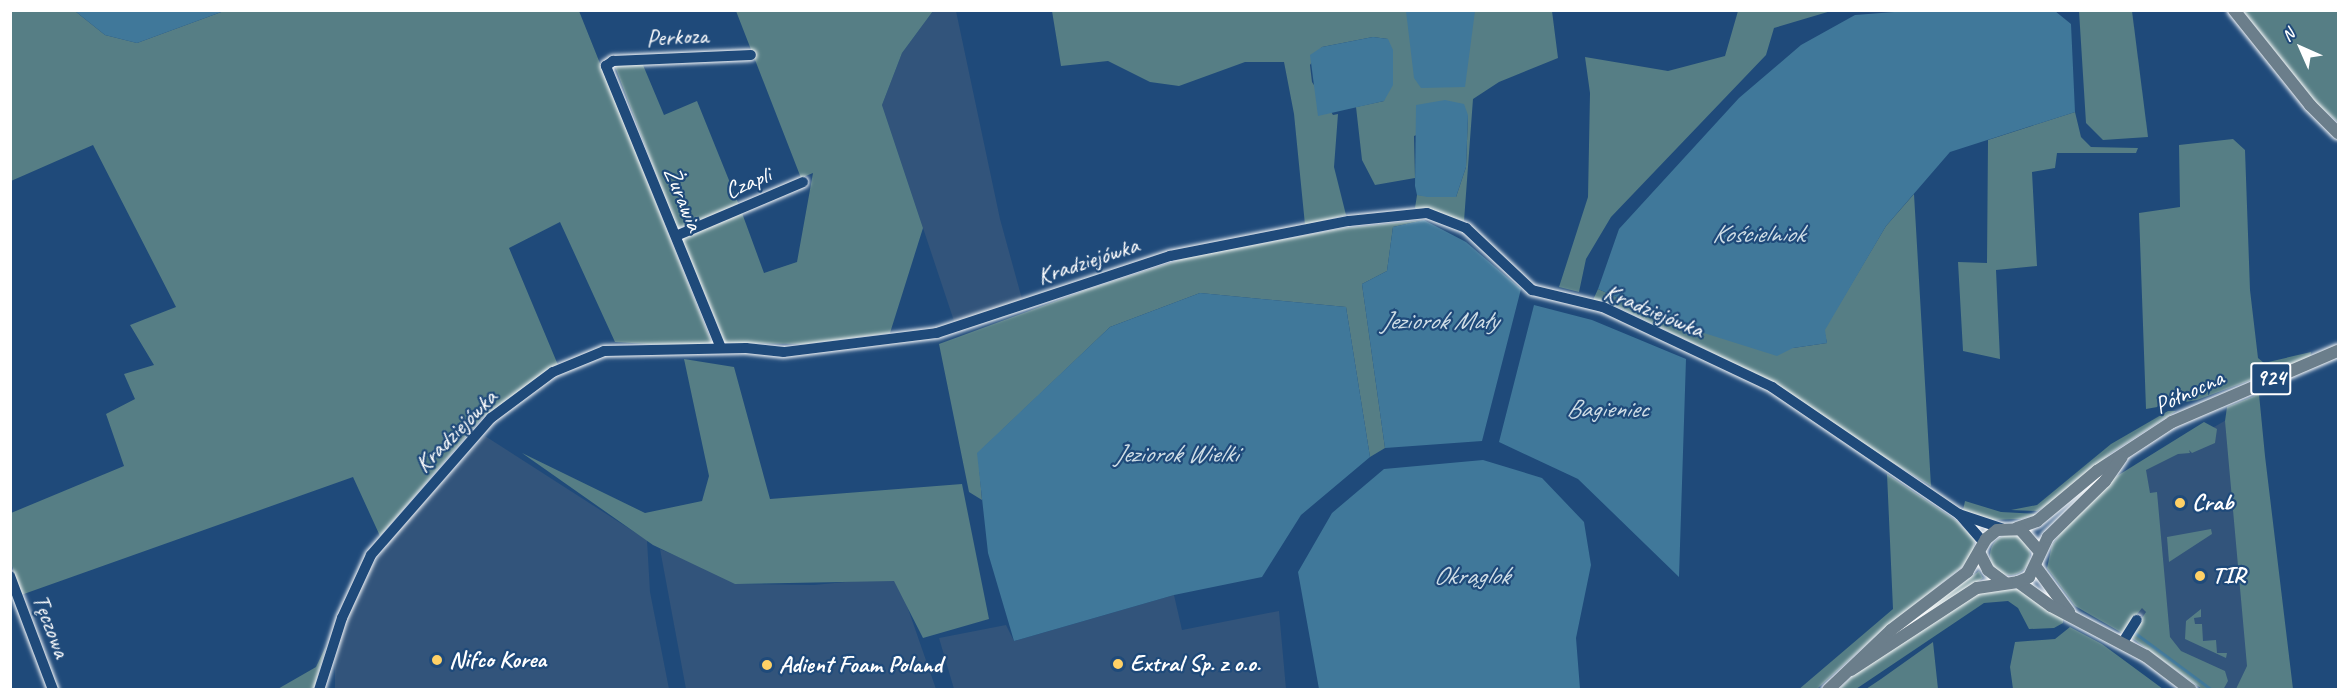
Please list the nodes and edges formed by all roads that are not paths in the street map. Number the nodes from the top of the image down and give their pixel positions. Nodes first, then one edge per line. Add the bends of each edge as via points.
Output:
1 (2234, 10) edge
2 (751, 55) dead end
3 (606, 66) joint
4 (2338, 133) edge
5 (803, 182) dead end
6 (676, 236) junction
7 (721, 348) junction
8 (2338, 351) edge
9 (2127, 450) junction
10 (1959, 514) junction
11 (2001, 528) junction
12 (2017, 528) junction
13 (1982, 549) junction
14 (2040, 552) junction
15 (2036, 567) junction
16 (10, 576) edge
17 (2018, 582) junction
18 (2005, 583) junction
19 (2072, 615) junction
20 (2137, 620) dead end
21 (2123, 642) junction
22 (1851, 670) junction
23 (53, 690) edge
24 (319, 690) edge
25 (1828, 690) edge
26 (2190, 690) edge

1 - 4 main road via 2296,88
2 - 3 street, Perkoza via 613,61
3 - 6 street, Żurawia
5 - 6 street, Czapli
6 - 7 street, Żurawia
7 - 10 street, Kradziejówka via 784,352 937,333 1170,256 1349,221 1427,213 1466,228 1532,290 1603,307 1772,387
7 - 24 street, Kradziejówka via 604,351 553,372 491,418 371,555 342,618
8 - 9 main road, Północna / 924 via 2206,405
9 - 12 main road, Północna / 924 via 2037,521
9 - 14 main road, Północna / 924 via 2105,481 2051,533
10 - 11 street, Kradziejówka
10 - 13 street, Kradziejówka
11 - 12 main road, 924
11 - 13 main road
12 - 14 main road via 2033,539
13 - 18 main road via 1988,570
13 - 22 main road via 1967,572 1891,630
14 - 15 main road, 924
15 - 17 main road
15 - 19 main road
16 - 23 street, Tęczowa
17 - 18 main road
17 - 19 main road
18 - 22 main road via 1987,584 1971,591
19 - 21 main road
20 - 21 street
21 - 26 main road
22 - 25 main road

